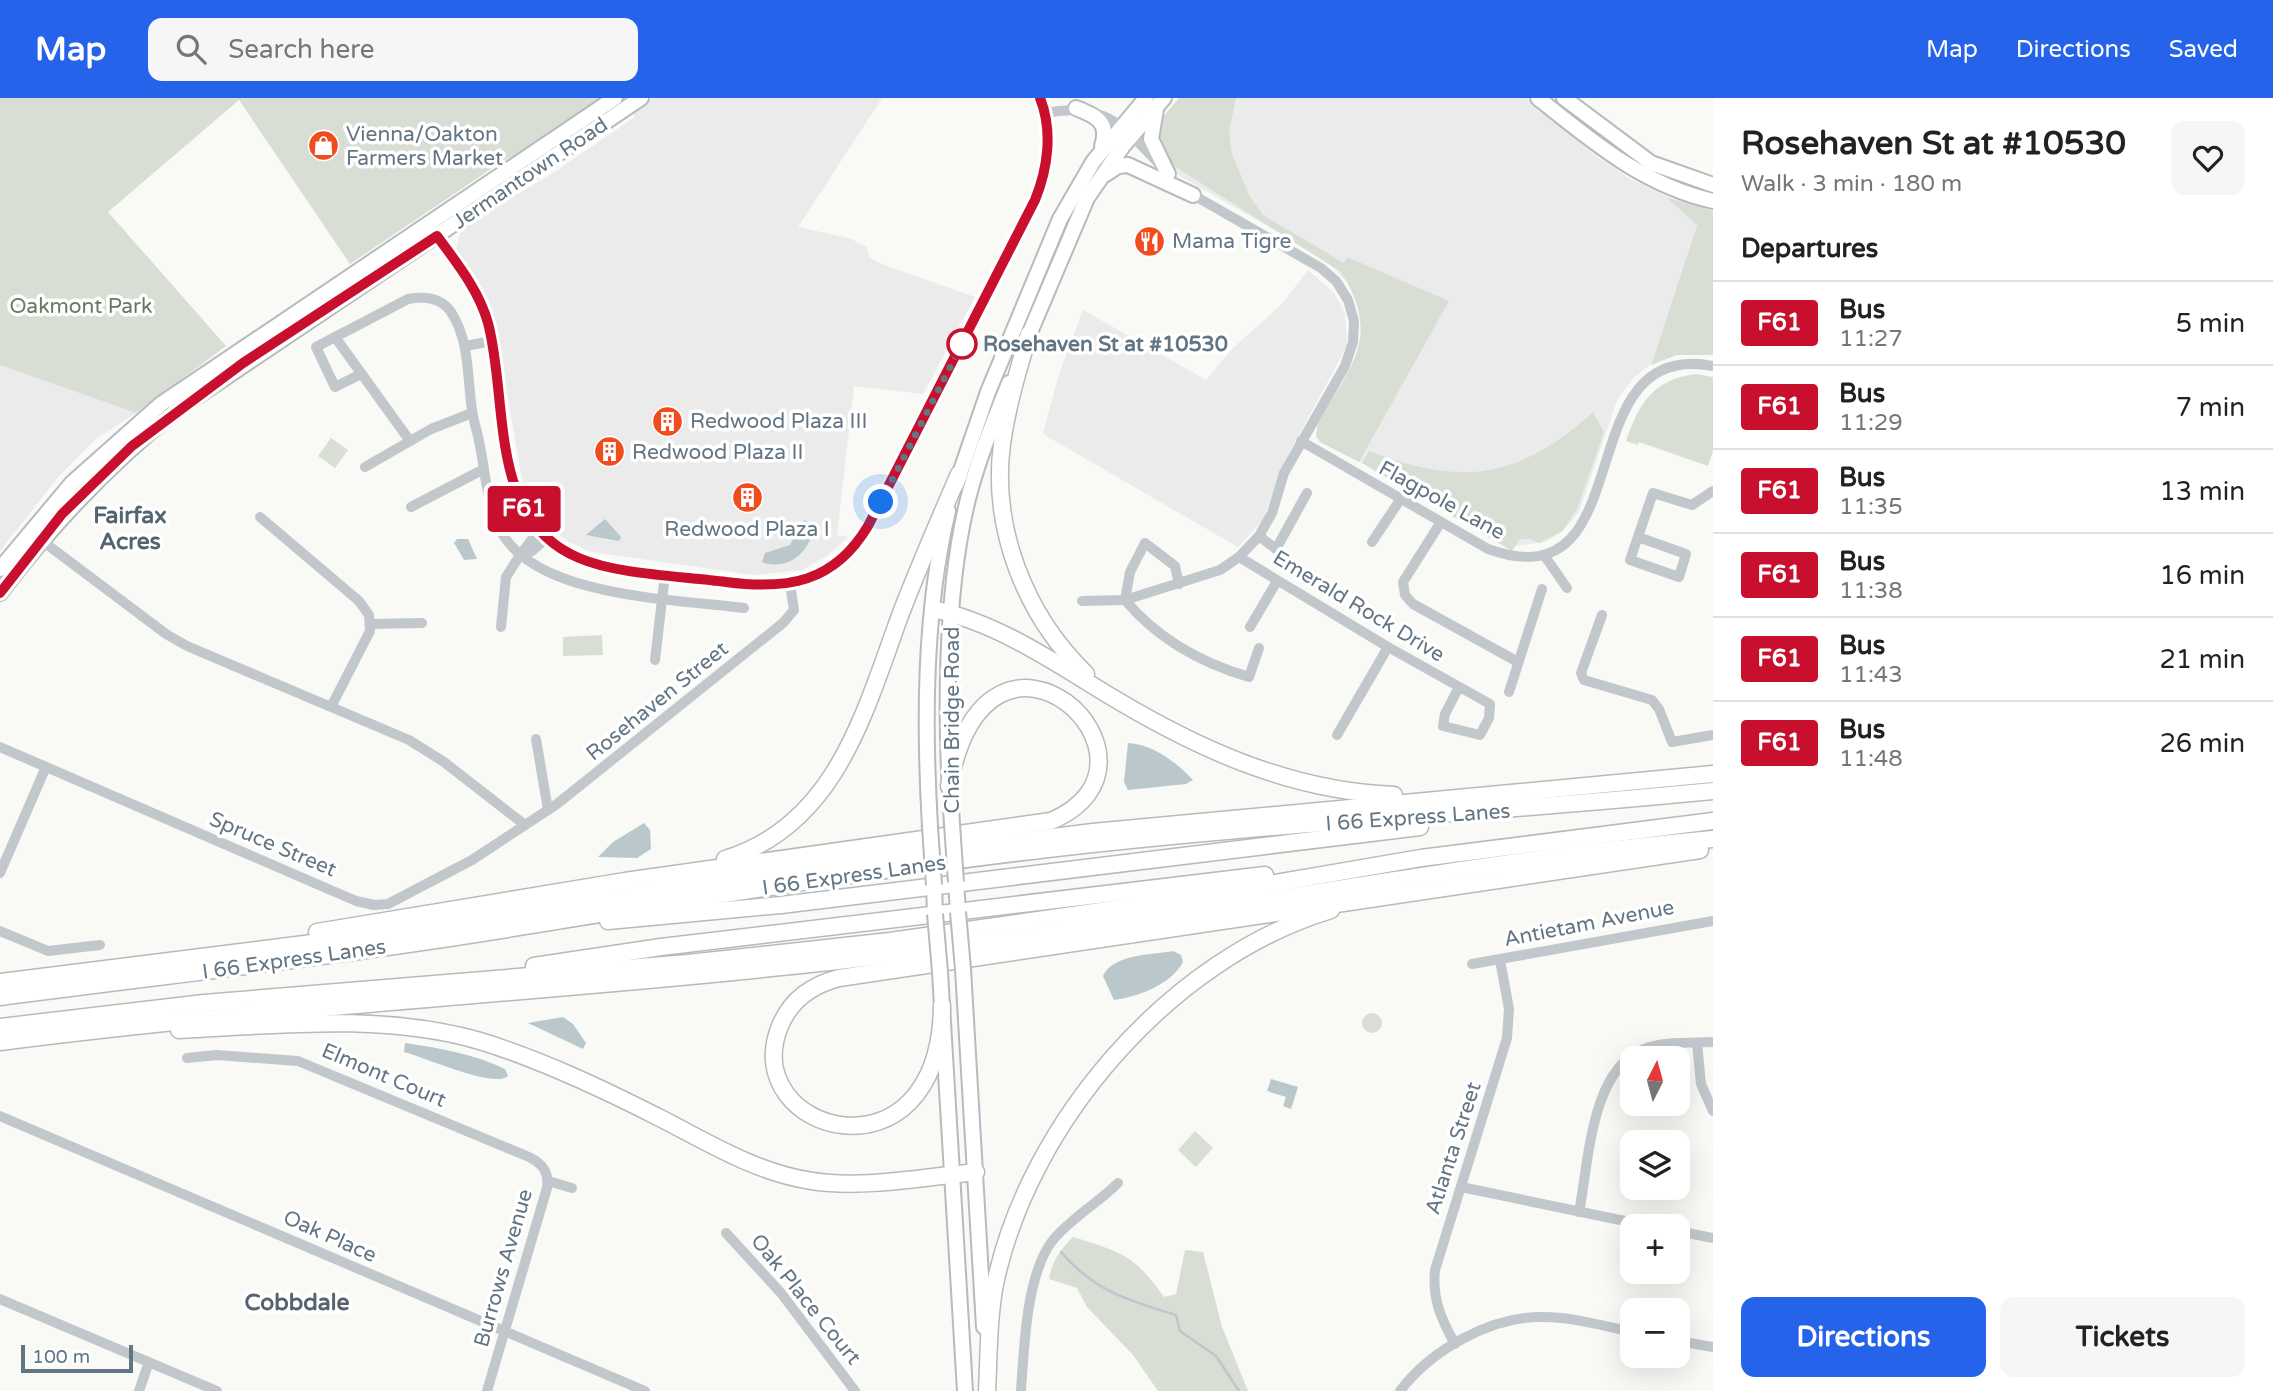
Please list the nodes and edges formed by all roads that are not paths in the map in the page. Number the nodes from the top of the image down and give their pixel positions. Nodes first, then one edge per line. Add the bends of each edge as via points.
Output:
1 (615, 98) edge
2 (641, 98) edge
3 (1040, 98) edge
4 (1538, 98) edge
5 (1564, 98) edge
6 (1156, 100) edge
7 (1076, 108) junction
8 (1045, 113) junction
9 (1126, 130) junction
10 (1100, 153) junction
11 (1168, 174) junction
12 (1713, 185) edge
13 (1093, 188) junction
14 (1193, 195) junction
15 (1713, 201) edge
16 (433, 230) junction
17 (1028, 334) junction
18 (335, 337) junction
19 (491, 341) junction
20 (466, 346) junction
21 (1713, 366) edge
22 (361, 374) junction
23 (472, 412) junction
24 (410, 441) junction
25 (1301, 441) junction
26 (365, 467) dead end
27 (484, 469) junction
28 (959, 474) junction
29 (1713, 491) edge
30 (1307, 493) dead end
31 (1400, 500) junction
32 (411, 507) dead end
33 (260, 517) dead end
34 (1441, 523) junction
35 (543, 534) junction
36 (35, 536) junction
37 (1259, 536) junction
38 (1638, 537) junction
39 (1372, 542) dead end
40 (520, 555) junction
41 (1544, 555) junction
42 (1239, 557) junction
43 (0, 569) edge
44 (665, 574) junction
45 (1278, 581) junction
46 (790, 584) junction
47 (1179, 584) junction
48 (1567, 588) dead end
49 (1542, 589) dead end
50 (0, 593) edge
51 (662, 597) junction
52 (1125, 600) junction
53 (1082, 601) dead end
54 (744, 608) dead end
55 (933, 609) junction
56 (952, 613) junction
57 (1602, 615) dead end
58 (422, 623) dead end
59 (371, 624) junction
60 (500, 627) dead end
61 (1250, 627) dead end
62 (1388, 647) junction
63 (1259, 648) dead end
64 (654, 660) dead end
65 (1518, 662) junction
66 (1459, 687) junction
67 (1508, 692) dead end
68 (1108, 695) junction
69 (332, 705) junction
70 (1337, 735) dead end
71 (1713, 735) edge
72 (536, 739) dead end
73 (0, 747) edge
74 (45, 769) junction
75 (1713, 774) edge
76 (949, 786) junction
77 (1713, 791) edge
78 (1494, 795) junction
79 (1533, 809) junction
80 (548, 810) junction
81 (1713, 821) edge
82 (525, 825) junction
83 (1713, 838) edge
84 (1713, 848) edge
85 (1421, 858) junction
86 (0, 873) edge
87 (625, 881) junction
88 (964, 882) junction
89 (934, 885) junction
90 (1398, 892) junction
91 (964, 911) junction
92 (935, 914) junction
93 (1713, 921) edge
94 (508, 929) junction
95 (0, 931) edge
96 (100, 945) dead end
97 (266, 950) junction
98 (1500, 960) junction
99 (1472, 964) dead end
100 (0, 982) edge
101 (394, 986) junction
102 (0, 997) edge
103 (942, 1004) junction
104 (121, 1025) junction
105 (0, 1027) edge
106 (0, 1042) edge
107 (1713, 1042) edge
108 (1697, 1043) junction
109 (187, 1058) dead end
110 (1713, 1111) edge
111 (0, 1116) edge
112 (976, 1172) junction
113 (953, 1174) junction
114 (548, 1181) junction
115 (1118, 1183) dead end
116 (1461, 1187) junction
117 (572, 1188) dead end
118 (1579, 1212) junction
119 (1620, 1220) edge
120 (726, 1233) dead end
121 (1690, 1233) edge
122 (1713, 1238) edge
123 (0, 1299) edge
124 (1620, 1330) edge
125 (505, 1331) junction
126 (1690, 1342) edge
127 (1455, 1344) junction
128 (1713, 1347) edge
129 (149, 1362) junction
130 (139, 1391) edge
131 (217, 1391) edge
132 (487, 1391) edge
133 (645, 1391) edge
134 (855, 1391) edge
135 (965, 1391) edge
136 (988, 1391) edge
137 (1021, 1391) edge
138 (1400, 1391) edge

1 - 16 main road, Jermantown Road
2 - 16 main road, Jermantown Road
3 - 8 street
4 - 15 main road via 1634,171
5 - 12 main road via 1651,163
6 - 9 main road, Chain Bridge Road
6 - 11 main road via 1151,139
7 - 8 street
7 - 9 street via 1097,111
7 - 10 main road via 1103,123
8 - 46 street via 1046,159 1035,200 868,526 837,562
9 - 10 main road, Chain Bridge Road
9 - 11 street
9 - 13 main road, Chain Bridge Road
10 - 28 main road, Chain Bridge Road via 1051,237
11 - 14 street
13 - 14 main road via 1113,168 1128,165
13 - 17 main road, Chain Bridge Road via 1069,233
14 - 25 street via 1321,268 1348,300 1355,328 1352,350
16 - 19 street via 478,297
16 - 36 main road, Jermantown Road via 177,410
17 - 56 main road, Chain Bridge Road via 974,480 961,535
17 - 68 highway via 1002,445 1000,483 1008,538 1037,612 1070,657
18 - 20 street via 380,311 418,297 436,299 446,306
18 - 22 street
18 - 22 street via 316,347 335,387
19 - 20 street
19 - 35 street via 512,482 524,510
20 - 23 street
21 - 41 street via 1677,364 1654,372 1638,386 1624,408 1584,522 1567,542
22 - 24 street
23 - 24 street
23 - 27 street
24 - 26 street
25 - 31 street, Flagpole Lane
25 - 37 street
27 - 32 street
27 - 40 street via 495,519
28 - 55 main road, Chain Bridge Road via 943,531
28 - 87 highway via 856,733 815,802 790,825 748,851
29 - 38 street via 1692,505 1653,493
30 - 37 street via 1276,550
31 - 34 street, Flagpole Lane
31 - 39 street
33 - 59 street via 359,601
34 - 41 street, Flagpole Lane via 1503,555
34 - 65 street via 1403,582 1405,595 1413,604
35 - 40 street via 532,551
35 - 44 street via 586,561
36 - 43 main road, Jermantown Road
36 - 50 main road, Jermantown Road
36 - 69 street via 166,634
37 - 42 street
38 - 38 street via 1630,560 1679,577 1686,554
40 - 51 street via 542,570 579,584
40 - 60 street via 506,577
41 - 48 street
42 - 45 street, Emerald Rock Drive
42 - 47 street via 1220,570
44 - 46 street via 754,586
44 - 51 street
45 - 61 street
45 - 62 street, Emerald Rock Drive
46 - 80 street, Rosehaven Street via 794,610 783,623
47 - 52 street
47 - 52 street via 1175,566 1144,543 1130,572
49 - 65 street
51 - 54 street
51 - 64 street
52 - 53 street
52 - 63 street via 1163,636 1194,656 1233,672 1249,677
55 - 56 highway
55 - 89 main road, Chain Bridge Road, bridge via 927,714
56 - 68 highway via 1046,656
56 - 76 main road, Chain Bridge Road
57 - 71 street via 1581,677 1651,700 1672,742
58 - 59 street
59 - 69 street
62 - 66 street, Emerald Rock Drive
62 - 70 street
65 - 67 street
66 - 66 street, Emerald Rock Drive via 1490,704 1480,735 1443,726 1444,714
68 - 78 highway via 1212,752 1289,779 1359,793
69 - 82 street via 427,750
72 - 80 street
73 - 74 street, Spruce Street
74 - 82 street, Spruce Street via 374,905 422,889
74 - 86 street
75 - 78 highway
76 - 87 highway via 972,719 987,703 1008,692 1032,689 1054,694 1077,708 1093,732 1097,761 1090,788 1075,807 1051,821
76 - 88 main road, Chain Bridge Road, bridge
77 - 79 highway, I 66 Express Lanes
78 - 97 highway via 1093,832 873,859
79 - 88 highway via 1462,822
79 - 94 highway, I 66 Express Lanes via 1245,829 1049,849 787,883
80 - 82 street, Rosehaven Street
81 - 85 highway, I 66 Express Lanes
83 - 104 highway via 1499,862 878,957
84 - 90 highway
85 - 91 highway
85 - 101 highway, I 66 Express Lanes via 1139,906 890,941 688,963
87 - 97 highway via 304,934
88 - 89 highway
88 - 91 main road, Chain Bridge Road
89 - 92 main road, Chain Bridge Road
89 - 94 highway via 781,905
90 - 103 highway via 822,982 804,993 783,1018 775,1045 777,1076 786,1093 811,1115 845,1126 878,1124 906,1107 927,1077 938,1044
90 - 136 highway via 1321,913 1255,943 1175,998 1102,1071 1046,1152 1013,1222 995,1285
91 - 92 highway
91 - 112 main road, Chain Bridge Road, bridge via 963,969
92 - 101 highway
92 - 103 main road, Chain Bridge Road, bridge
93 - 98 street, Antietam Avenue
94 - 102 highway, I 66 Express Lanes
95 - 96 street via 48,951
97 - 100 highway
98 - 99 street, Antietam Avenue
98 - 116 street, Atlanta Street via 1509,1009 1507,1038
101 - 105 highway, I 66 Express Lanes
103 - 113 main road, Chain Bridge Road
104 - 106 highway
104 - 113 highway via 169,1030 372,1024 424,1030 477,1040 525,1056 781,1174 843,1183
107 - 108 street
108 - 110 street via 1701,1084
108 - 118 street via 1645,1049 1613,1072 1601,1101
109 - 114 street, Elmont Court via 217,1055 298,1060 529,1157 542,1166
111 - 125 street, Oak Place
112 - 113 highway
112 - 136 main road, Chain Bridge Road
113 - 135 main road, Chain Bridge Road
114 - 117 street, Burrows Avenue
114 - 125 street, Burrows Avenue
115 - 137 street via 1058,1235 1043,1257 1030,1310
116 - 118 street
116 - 127 street, Atlanta Street via 1434,1282 1438,1311
118 - 119 street
120 - 134 street, Oak Place Court via 781,1293
121 - 122 street
123 - 129 street
124 - 127 street via 1560,1318 1524,1317
125 - 132 street, Burrows Avenue
125 - 133 street, Oak Place
126 - 128 street
127 - 138 street via 1426,1364
129 - 130 street
129 - 131 street

